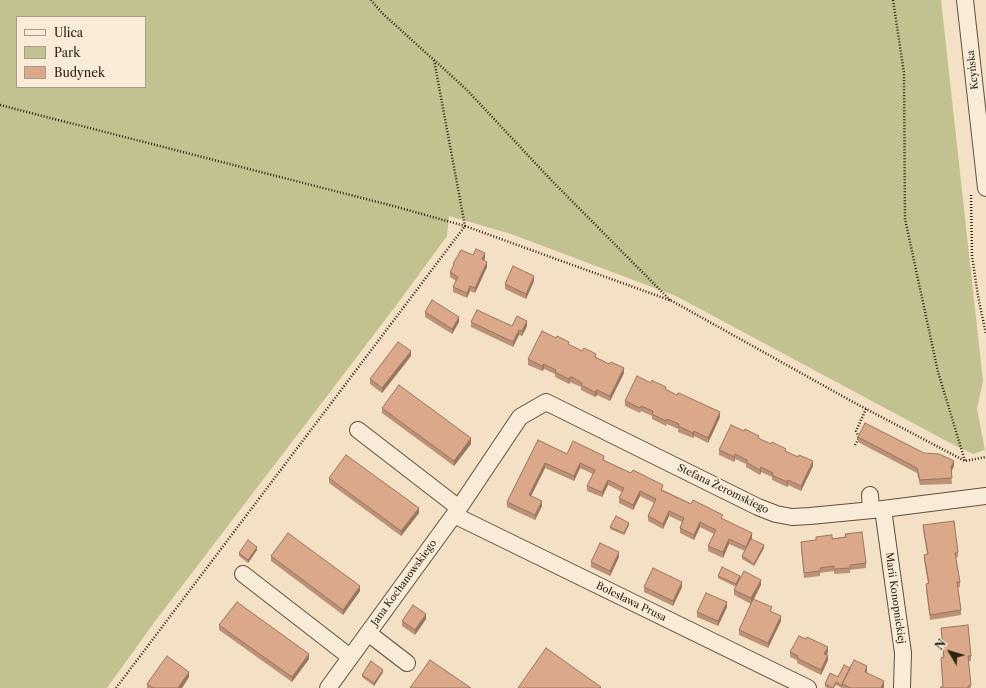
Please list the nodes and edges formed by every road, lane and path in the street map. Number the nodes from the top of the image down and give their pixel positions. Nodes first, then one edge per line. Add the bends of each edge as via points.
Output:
1 (371, 0) edge
2 (893, 0) edge
3 (965, 0) edge
4 (434, 60) junction
5 (0, 105) edge
6 (986, 188) edge
7 (465, 226) junction
8 (672, 301) junction
9 (546, 402) joint
10 (866, 409) junction
11 (358, 430) dead end
12 (855, 445) dead end
13 (986, 457) edge
14 (965, 461) junction
15 (986, 496) edge
16 (875, 505) junction
17 (456, 512) junction
18 (243, 574) dead end
19 (368, 633) junction
20 (350, 657) junction
21 (407, 663) dead end
22 (116, 688) edge
23 (328, 688) edge
24 (808, 688) edge
25 (902, 688) edge

1 - 4 path
2 - 14 path via 904,73 905,219 938,372
3 - 6 street, Kcyńska
4 - 7 path
4 - 8 path via 466,89 552,181
5 - 7 path
7 - 8 path
7 - 22 path
8 - 10 path
9 - 16 street, Stefana Żeromskiego via 776,514 792,517
9 - 17 street, Jana Kochanowskiego via 520,417
10 - 12 path via 856,431 859,438
10 - 14 path
11 - 17 street
13 - 14 path
15 - 16 street, Stefana Żeromskiego
16 - 25 street, Marii Konopnickiej via 903,653
17 - 19 street, Jana Kochanowskiego
17 - 24 street, Bolesława Prusa
18 - 20 street
19 - 20 street, Jana Kochanowskiego
19 - 21 street
20 - 23 street, Jana Kochanowskiego

